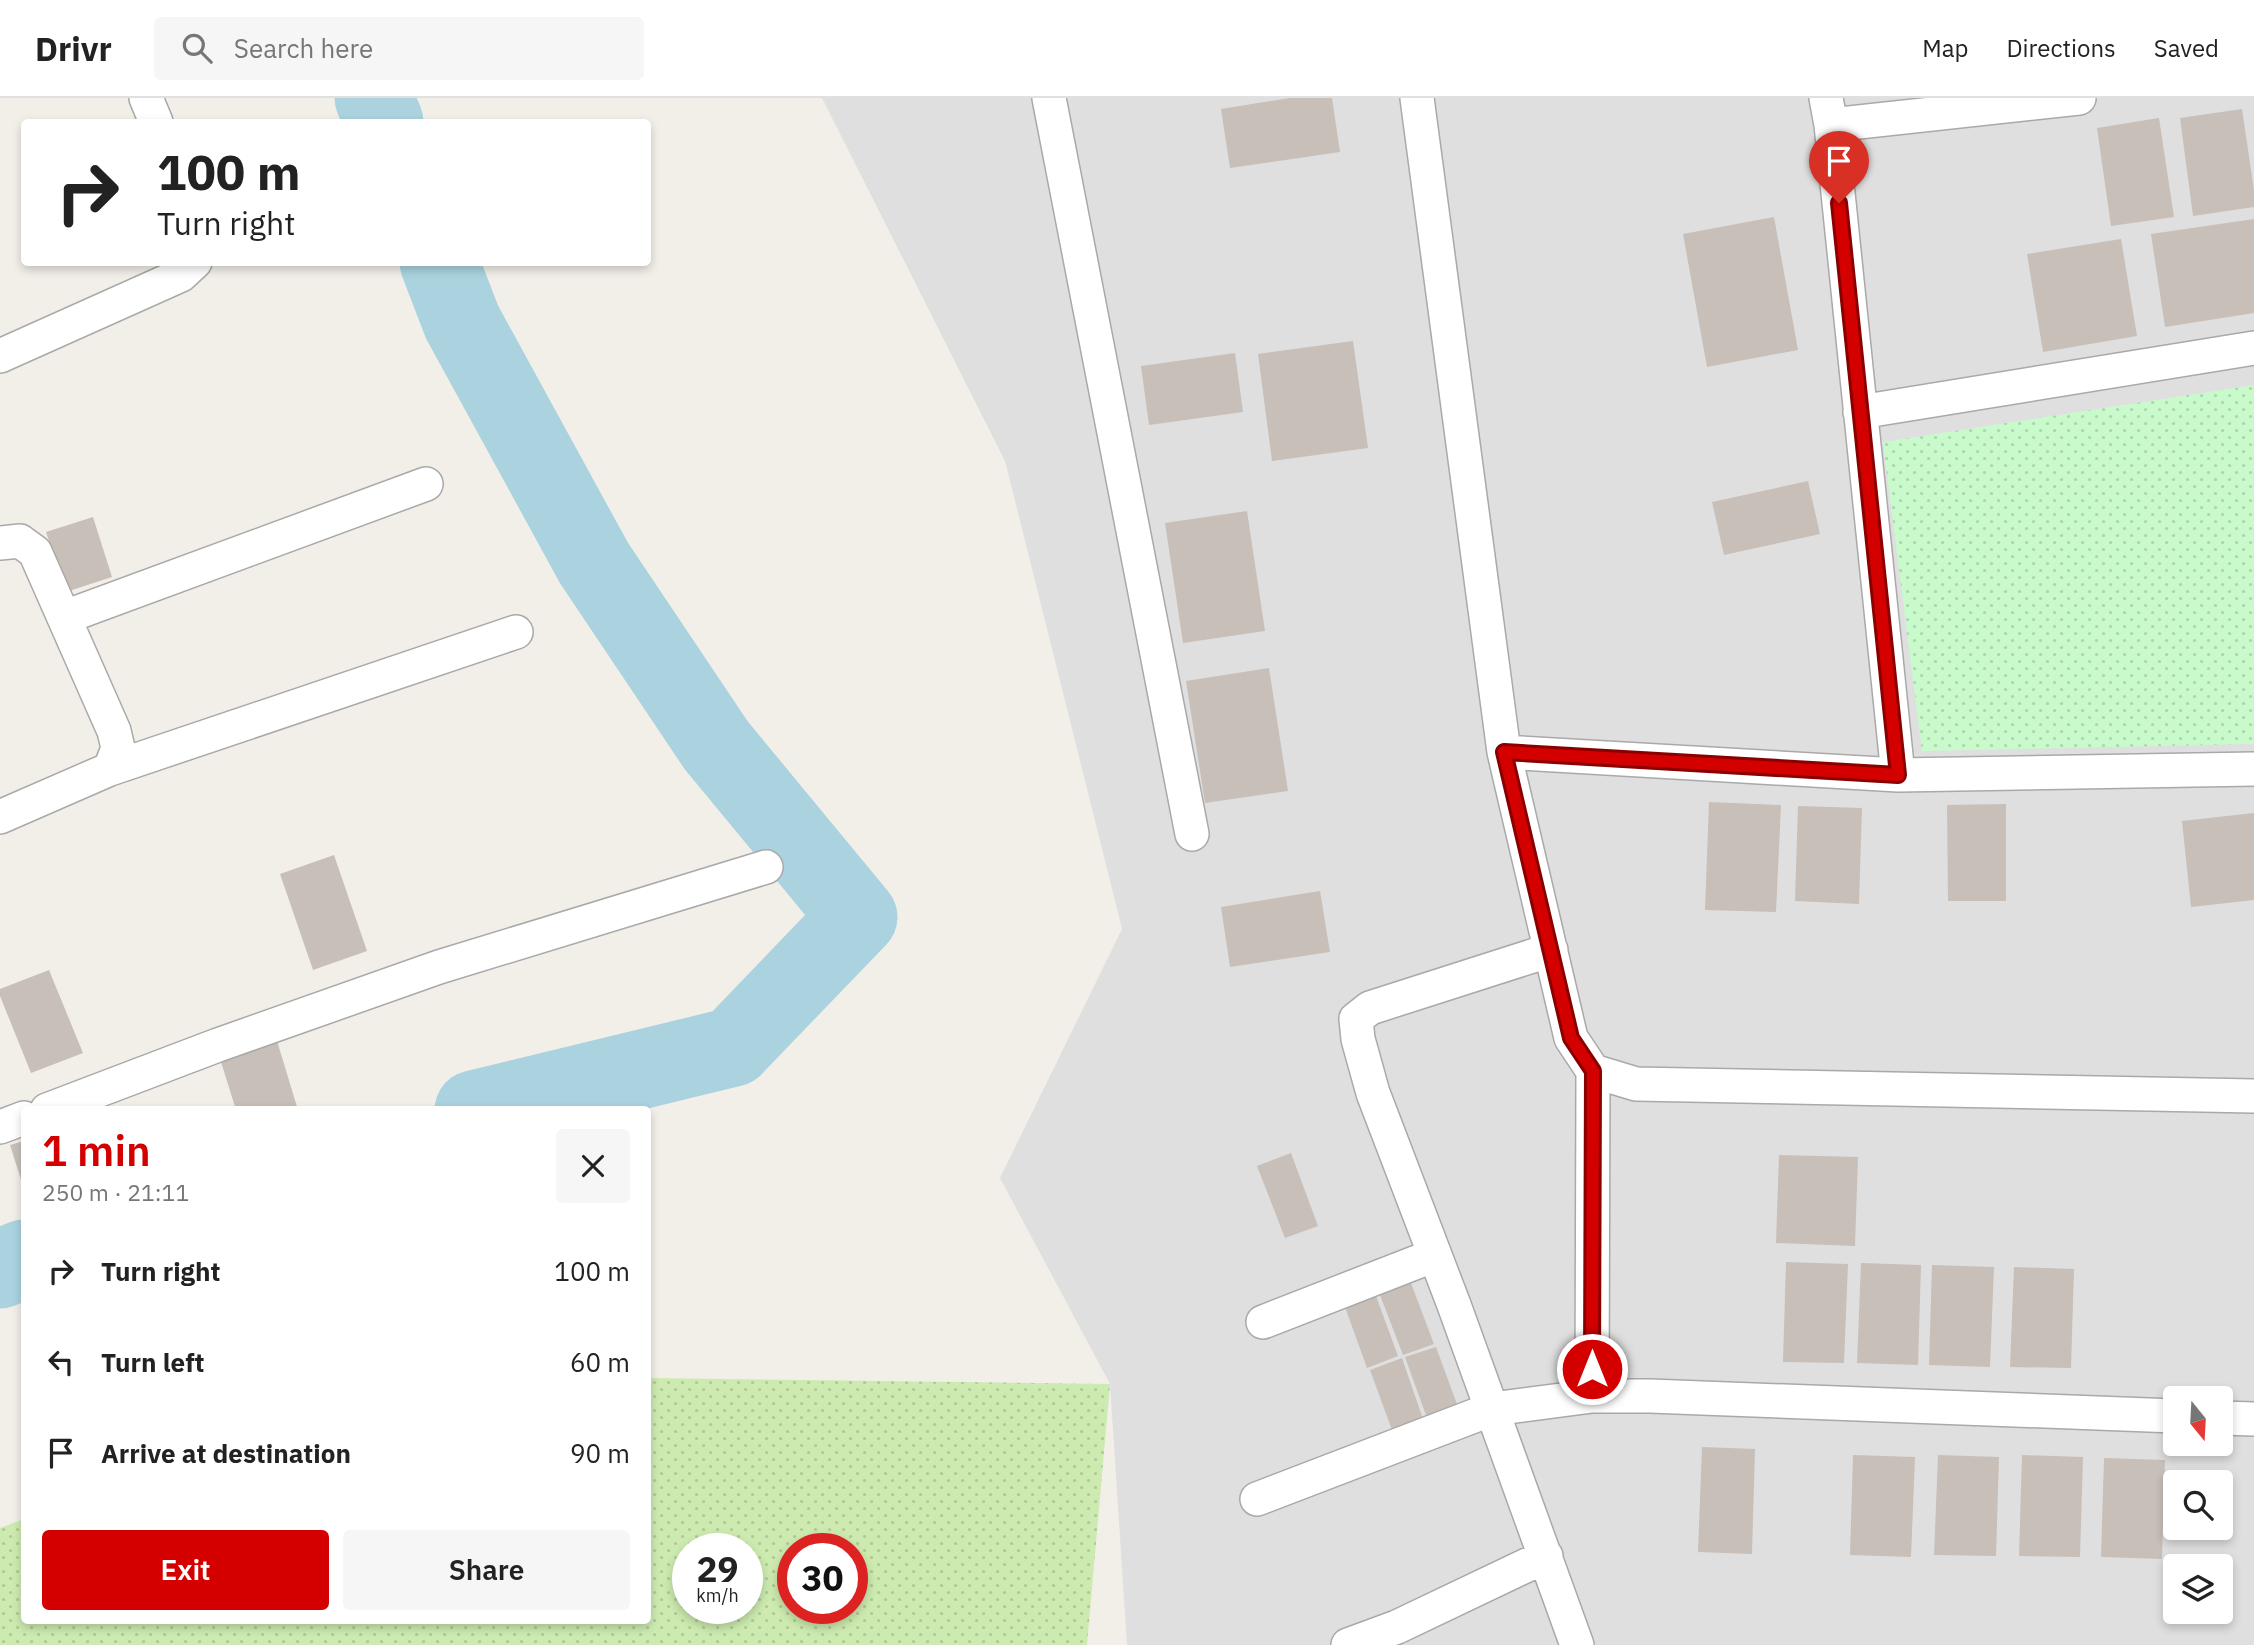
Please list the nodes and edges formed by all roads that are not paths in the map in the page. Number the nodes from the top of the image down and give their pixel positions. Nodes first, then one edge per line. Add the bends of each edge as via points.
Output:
1 (146, 98) edge
2 (1049, 98) edge
3 (1416, 98) edge
4 (2079, 98) edge
5 (1828, 111) edge
6 (155, 119) edge
7 (191, 266) edge
8 (2254, 348) edge
9 (0, 356) edge
10 (1860, 412) junction
11 (426, 484) dead end
12 (0, 543) edge
13 (65, 617) junction
14 (516, 632) dead end
15 (1504, 752) junction
16 (110, 769) junction
17 (2254, 769) edge
18 (1898, 775) junction
19 (0, 817) edge
20 (1192, 834) dead end
21 (766, 867) dead end
22 (1550, 950) junction
23 (1593, 1071) junction
24 (2254, 1096) edge
25 (58, 1106) edge
26 (21, 1119) edge
27 (0, 1127) edge
28 (1435, 1255) junction
29 (1264, 1322) dead end
30 (1592, 1396) junction
31 (1492, 1409) junction
32 (2163, 1416) edge
33 (2233, 1418) edge
34 (2254, 1419) edge
35 (1257, 1499) dead end
36 (1546, 1556) junction
37 (1348, 1645) edge
38 (1577, 1645) edge

1 - 6 street
2 - 20 street
3 - 15 street
4 - 5 street
5 - 10 street
7 - 9 street via 181,275
8 - 10 street
10 - 18 street
11 - 13 street
12 - 13 street via 20,541 35,552
13 - 16 street via 114,731 118,748
14 - 16 street
15 - 18 street
15 - 22 street
16 - 19 street
17 - 18 street
21 - 25 street via 439,967
22 - 23 street via 1571,1038
22 - 28 street via 1370,1008 1356,1019 1373,1093
23 - 24 street via 1636,1084
23 - 30 street
26 - 27 street
28 - 29 street
28 - 31 street
30 - 31 street
30 - 32 street
31 - 35 street
31 - 36 street
33 - 34 street
36 - 37 street via 1397,1627
36 - 38 street

